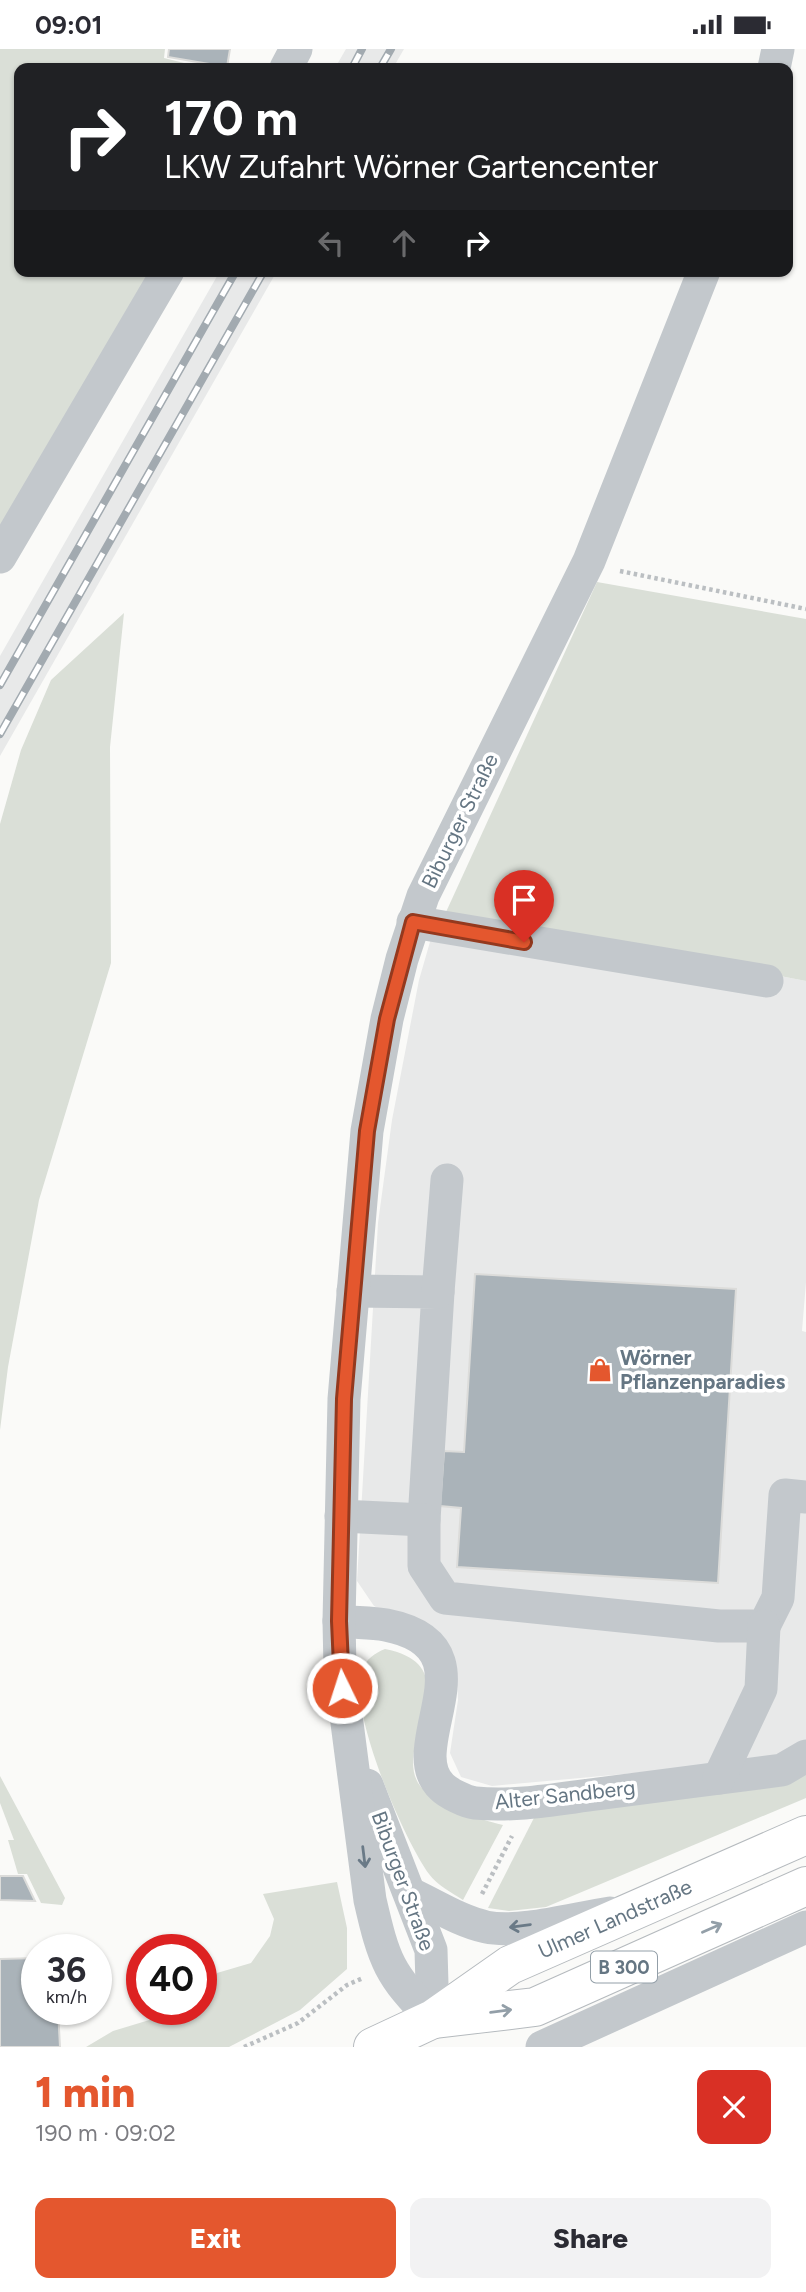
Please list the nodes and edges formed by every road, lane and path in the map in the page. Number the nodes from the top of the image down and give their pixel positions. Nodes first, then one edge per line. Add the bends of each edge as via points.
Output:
1 (164, 277) edge
2 (702, 277) edge
3 (0, 557) edge
4 (589, 561) junction
5 (806, 609) edge
6 (413, 922) junction
7 (767, 981) dead end
8 (447, 1180) dead end
9 (353, 1291) junction
10 (438, 1292) junction
11 (806, 1497) edge
12 (341, 1516) junction
13 (424, 1520) junction
14 (339, 1621) junction
15 (764, 1626) junction
16 (349, 1741) junction
17 (806, 1756) edge
18 (719, 1778) junction
19 (806, 1835) edge
20 (806, 1886) edge
21 (411, 1894) junction
22 (636, 1909) junction
23 (806, 1927) edge
24 (433, 2019) junction
25 (373, 2047) edge
26 (542, 2047) edge

1 - 3 street
2 - 4 street, Biburger Straße
4 - 5 path
4 - 6 street, Biburger Straße
6 - 7 street
6 - 9 street, Biburger Straße via 387,1019 367,1131
8 - 10 street
9 - 10 street
9 - 12 street, Biburger Straße
10 - 13 street
11 - 15 street via 785,1495 778,1598
12 - 13 street
12 - 14 street, Biburger Straße
13 - 15 street via 424,1566 445,1598 719,1626
14 - 16 street, Biburger Straße
14 - 18 street, Alter Sandberg via 388,1625 424,1640 439,1661 443,1685 430,1747 431,1772 442,1788 472,1803 521,1803
15 - 18 street via 761,1689
16 - 21 street, Biburger Straße
16 -> 24 street, Biburger Straße via 379,1938 401,1987
17 - 18 street, Alter Sandberg via 782,1770
19 - 22 main road, Ulmer Landstraße / B 300
24 -> 20 main road, Ulmer Landstraße / B 300 via 535,2007
22 -> 21 street via 508,1928 487,1927
21 - 24 street, Biburger Straße via 431,1950
22 - 24 main road, Ulmer Landstraße / B 300 via 506,1966
23 - 26 street
24 - 25 main road, Ulmer Landstraße / B 300

